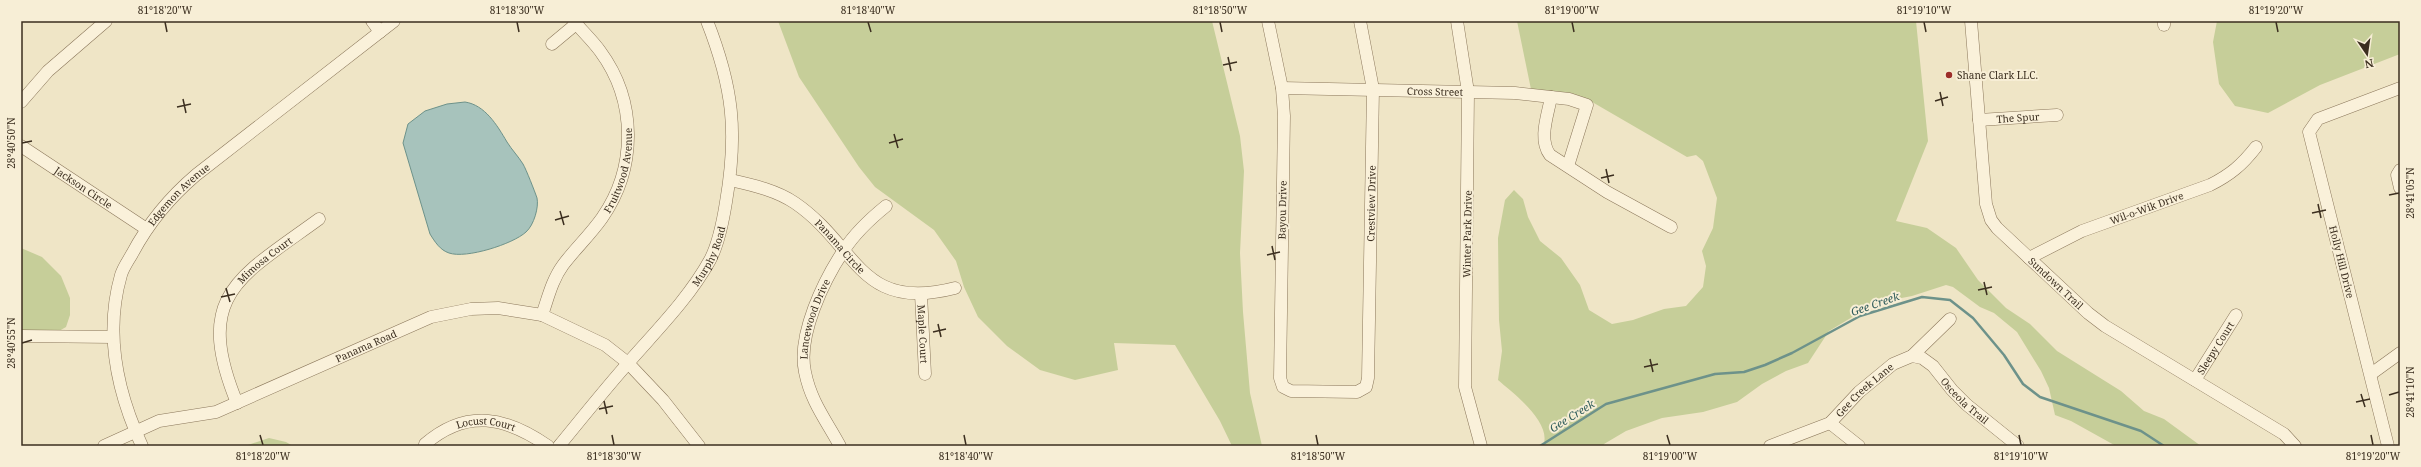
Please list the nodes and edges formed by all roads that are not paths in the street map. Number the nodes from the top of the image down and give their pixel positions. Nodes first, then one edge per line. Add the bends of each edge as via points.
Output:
1 (106, 21) edge
2 (372, 21) edge
3 (394, 21) edge
4 (707, 21) edge
5 (1268, 21) edge
6 (1360, 21) edge
7 (1457, 21) edge
8 (1971, 21) edge
9 (575, 22) edge
10 (380, 32) junction
11 (552, 44) dead end
12 (1282, 88) junction
13 (2400, 88) edge
14 (1373, 89) junction
15 (1468, 92) junction
16 (1551, 97) junction
17 (21, 102) edge
18 (2057, 115) dead end
19 (1979, 120) junction
20 (21, 146) edge
21 (2256, 147) dead end
22 (1568, 166) junction
23 (2400, 170) edge
24 (730, 180) junction
25 (2400, 188) edge
26 (886, 206) dead end
27 (319, 219) dead end
28 (1671, 227) dead end
29 (145, 228) junction
30 (844, 249) junction
31 (2029, 258) junction
32 (955, 288) dead end
33 (921, 294) junction
34 (542, 315) junction
35 (2236, 315) dead end
36 (1950, 319) dead end
37 (21, 336) edge
38 (113, 337) junction
39 (2400, 353) edge
40 (1912, 356) junction
41 (628, 363) junction
42 (925, 374) dead end
43 (2371, 374) junction
44 (2195, 380) junction
45 (1366, 387) joint
46 (237, 403) junction
47 (1830, 423) junction
48 (135, 432) junction
49 (425, 444) dead end
50 (104, 446) edge
51 (142, 446) edge
52 (548, 446) edge
53 (559, 446) edge
54 (699, 446) edge
55 (840, 446) edge
56 (1481, 446) edge
57 (1770, 446) edge
58 (1859, 446) edge
59 (2018, 446) edge
60 (2295, 446) edge
61 (2388, 446) edge

1 - 17 street via 48,71
2 - 10 street
3 - 10 street, Edgemon Avenue
4 - 24 street, Murphy Road via 731,100
5 - 12 street, Bayou Drive
6 - 14 street, Crestview Drive
7 - 15 street, Winter Park Drive
8 - 19 street, Sundown Trail
9 - 11 street
9 - 34 street, Fruitwood Avenue via 600,51 620,90 627,114 628,157 621,183 611,203 586,239 563,265 551,287
10 - 29 street, Edgemon Avenue via 196,175 170,197
12 - 14 street, Cross Street
12 - 45 street, Bayou Drive via 1280,378 1283,387 1291,391 1358,392
13 - 43 street, Holly Hill Drive via 2318,119 2309,132
14 - 15 street, Cross Street
14 - 45 street, Crestview Drive
15 - 16 street, Cross Street
15 - 56 street, Winter Park Drive via 1465,387
16 - 22 street via 1544,139 1546,149 1550,155
16 - 22 street, Cross Street via 1569,99 1587,106
18 - 19 street, The Spur
19 - 31 street, Sundown Trail via 1988,212 1997,228
20 - 29 street, Jackson Circle
21 - 31 street, Wil-o-Wik Drive via 2243,164 2222,179 2082,231
22 - 28 street via 1607,192
23 - 25 street via 2397,176
24 - 30 street, Panama Circle via 767,189 795,203
24 - 41 street, Murphy Road via 722,223 710,259 670,317
26 - 30 street, Lancewood Drive via 865,224
27 - 46 street, Mimosa Court via 252,268 238,282 224,305 220,322 221,355 225,374
29 - 38 street, Edgemon Avenue via 121,274
30 - 33 street, Panama Circle via 863,273 882,286
30 - 55 street, Lancewood Drive via 815,308 806,335 803,355 811,394
31 - 44 street, Sundown Trail via 2105,326
32 - 33 street, Panama Circle
33 - 42 street, Maple Court
34 - 41 street, Panama Road via 605,345
34 - 46 street, Panama Road via 498,308 471,309 431,317
35 - 44 street, Sleepy Court
36 - 40 street, Gee Creek Lane
37 - 38 street
38 - 48 street, Edgemon Avenue via 116,371
39 - 43 street
40 - 47 street, Gee Creek Lane via 1893,364 1859,392
40 - 59 street, Osceola Trail via 1922,358 1933,366 1962,400
41 - 53 street, Murphy Road
41 - 54 street via 663,400
43 - 61 street, Holly Hill Drive
44 - 60 street, Sundown Trail via 2284,434
46 - 48 street, Panama Road via 216,412 159,421
47 - 57 street, Gee Creek Lane
47 - 58 street
48 - 50 street, Panama Road
48 - 51 street, Edgemon Avenue
49 - 52 street, Locust Court via 440,431 475,420 496,421 514,426 527,431

